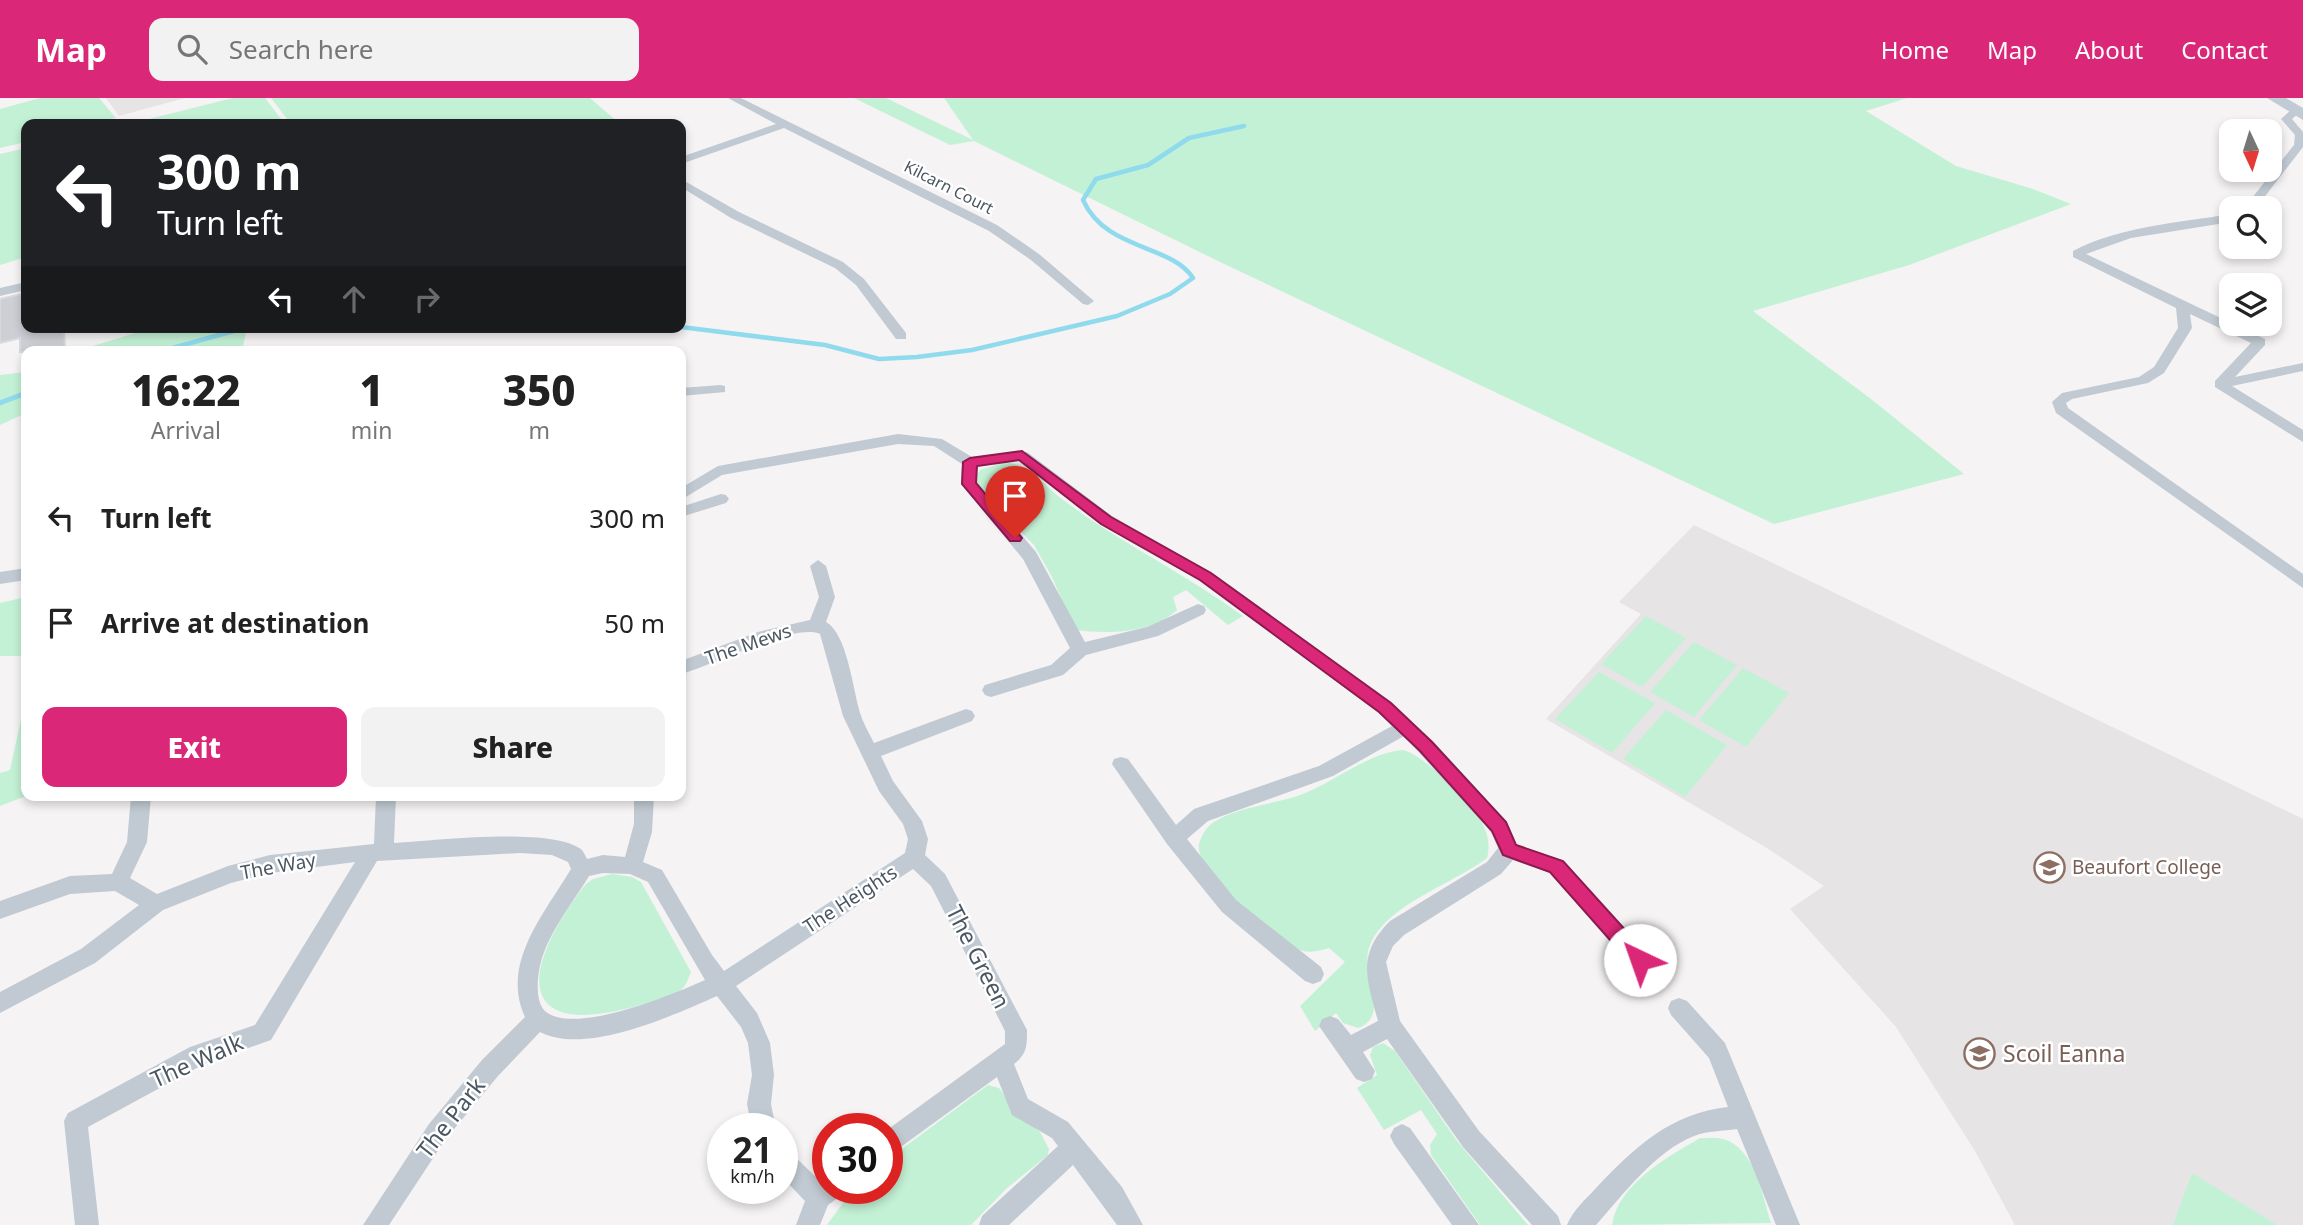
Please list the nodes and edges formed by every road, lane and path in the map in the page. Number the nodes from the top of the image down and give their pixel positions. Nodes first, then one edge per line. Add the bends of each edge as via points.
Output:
1 (733, 98) edge
2 (2275, 98) edge
3 (2300, 113) edge
4 (782, 125) junction
5 (686, 159) edge
6 (686, 184) edge
7 (2259, 196) edge
8 (2219, 220) edge
9 (21, 287) edge
10 (0, 292) edge
11 (1088, 301) dead end
12 (2182, 306) junction
13 (901, 336) dead end
14 (2303, 367) edge
15 (2220, 384) junction
16 (720, 389) dead end
17 (686, 391) edge
18 (2303, 437) edge
19 (970, 462) junction
20 (686, 492) edge
21 (721, 499) dead end
22 (686, 510) edge
23 (818, 566) dead end
24 (21, 575) edge
25 (0, 578) edge
26 (2303, 582) edge
27 (1198, 610) dead end
28 (816, 625) junction
29 (1080, 650) junction
30 (686, 666) edge
31 (991, 690) dead end
32 (966, 716) dead end
33 (1405, 727) junction
34 (870, 752) junction
35 (1121, 764) dead end
36 (141, 801) edge
37 (385, 801) edge
38 (644, 801) edge
39 (1174, 838) junction
40 (1509, 850) junction
41 (378, 852) junction
42 (914, 858) junction
43 (631, 866) junction
44 (582, 869) junction
45 (118, 882) junction
46 (156, 904) junction
47 (0, 910) edge
48 (1640, 960) dead end
49 (1312, 974) dead end
50 (720, 984) junction
51 (0, 1003) edge
52 (1679, 1008) dead end
53 (538, 1019) junction
54 (1330, 1026) dead end
55 (1390, 1026) junction
56 (1347, 1049) junction
57 (1001, 1060) junction
58 (1364, 1071) dead end
59 (761, 1113) edge
60 (1744, 1117) junction
61 (903, 1133) edge
62 (1402, 1136) dead end
63 (1074, 1148) junction
64 (798, 1172) edge
65 (812, 1183) edge
66 (819, 1204) edge
67 (87, 1225) edge
68 (375, 1225) edge
69 (808, 1225) edge
70 (991, 1225) edge
71 (1131, 1225) edge
72 (1467, 1225) edge
73 (1549, 1225) edge
74 (1579, 1225) edge
75 (1788, 1225) edge

1 - 4 street, Kilcarn Court
2 - 3 main road
3 - 7 street via 2286,119 2300,135 2299,145
4 - 5 street
4 - 11 street, Kilcarn Court via 993,228
6 - 13 street via 735,215 839,265 860,282
8 - 12 street via 2156,230 2088,247 2077,254
9 - 10 street
12 - 15 street via 2260,342
12 - 26 street via 2185,328 2159,370 2143,380 2067,397 2059,402 2061,410
14 - 15 street
15 - 18 street
16 - 17 street
19 - 20 street via 937,442 898,439 718,471
19 - 29 street via 969,484 1030,556
19 - 33 street via 1022,455 1106,520 1206,577
21 - 22 street
23 - 28 street via 827,597
24 - 25 street
27 - 29 street via 1152,632
28 - 30 street, The Mews via 798,627
28 - 34 street, The Heights via 832,639 852,716
29 - 31 street via 1057,670
32 - 34 street
33 - 39 street via 1326,771 1201,815
33 - 40 street via 1499,827
34 - 42 street, The Heights via 912,821 918,839
35 - 39 street
36 - 45 street via 137,842
37 - 41 street
38 - 43 street via 641,844
39 - 49 street via 1229,906
40 - 48 street via 1557,867
40 - 55 street via 1494,868 1385,940 1375,962
41 - 44 street, The Way via 553,847 575,856
41 - 46 street, The Way via 270,864 228,875
41 - 67 street, The Walk via 263,1033 198,1055 76,1121
42 - 50 street, The Heights
42 - 57 street, The Green via 938,880 1016,1030 1016,1049
43 - 44 street via 603,864
43 - 50 street via 655,876
44 - 53 street via 536,948 527,981 531,1008
45 - 46 street
45 - 47 street via 70,885
46 - 51 street, The Way via 88,956
50 - 53 street via 614,1024 567,1028
50 - 59 street via 750,1020 760,1043
52 - 60 street via 1717,1051
53 - 68 street, The Park via 437,1132
54 - 56 street
55 - 56 street
55 - 73 street via 1471,1139
56 - 58 street
57 - 61 street, The Green
57 - 63 street via 1020,1107 1060,1130
60 - 74 street via 1687,1127 1624,1176
60 - 75 street
62 - 72 street
63 - 70 street
63 - 71 street
64 - 65 street
66 - 69 street

